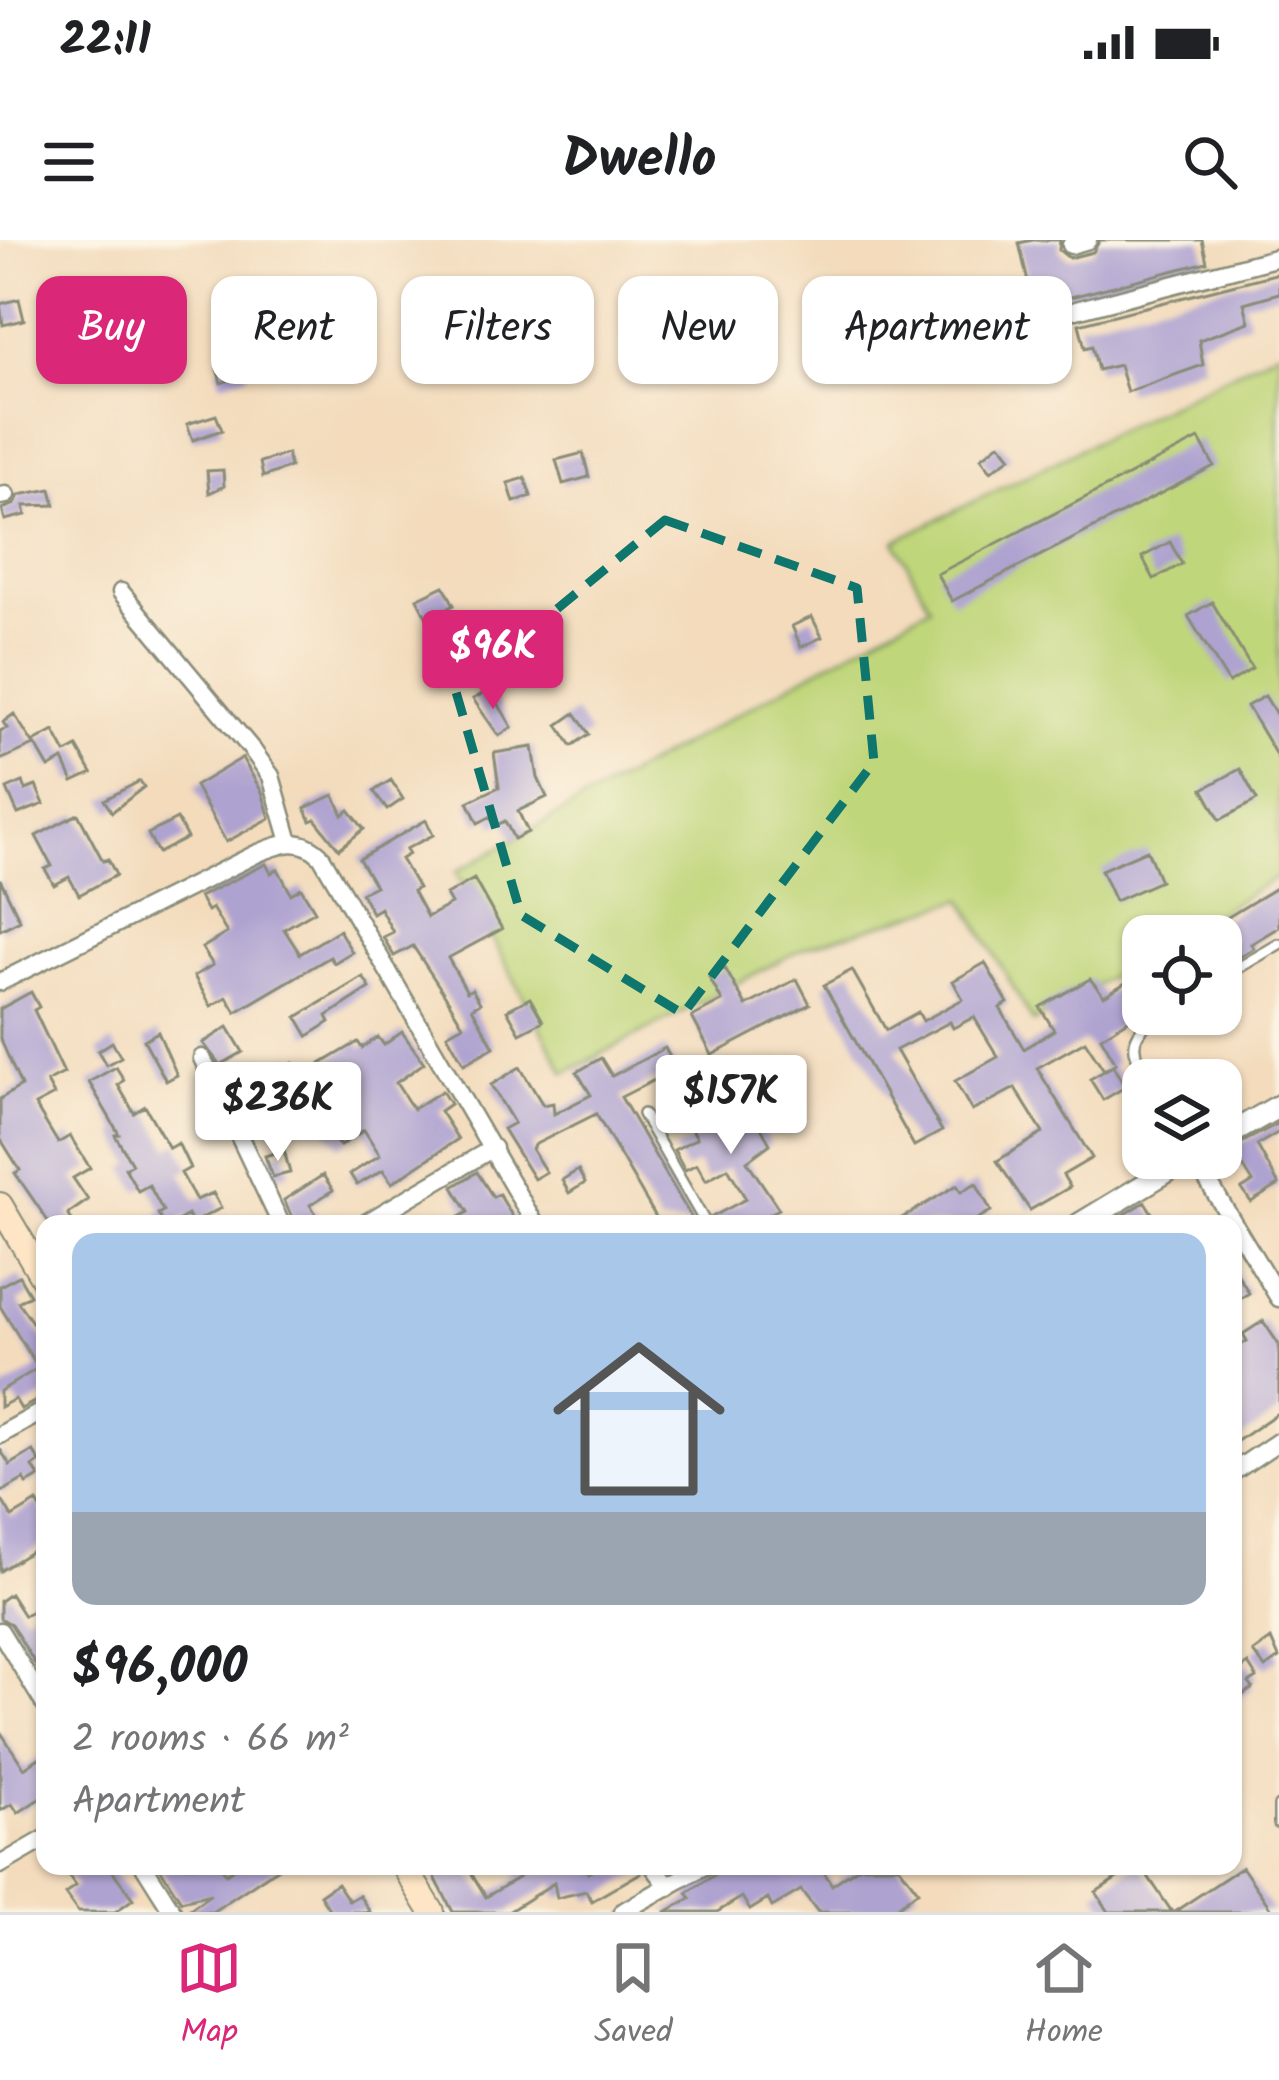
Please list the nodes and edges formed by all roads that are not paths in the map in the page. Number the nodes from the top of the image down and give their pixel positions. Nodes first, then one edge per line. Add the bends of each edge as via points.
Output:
1 (1279, 257) edge
2 (1076, 310) dead end
3 (121, 592) dead end
4 (290, 842) junction
5 (1279, 944) edge
6 (1242, 966) edge
7 (0, 982) edge
8 (202, 1058) dead end
9 (1279, 1106) edge
10 (644, 1114) dead end
11 (1242, 1127) edge
12 (493, 1148) junction
13 (1156, 1179) edge
14 (1205, 1179) edge
15 (0, 1205) edge
16 (277, 1215) edge
17 (379, 1215) edge
18 (530, 1215) edge
19 (701, 1215) edge
20 (1095, 1215) edge
21 (1227, 1215) edge
22 (1242, 1238) edge
23 (36, 1266) edge
24 (1279, 1298) edge
25 (36, 1416) edge
26 (0, 1435) edge
27 (1279, 1441) edge
28 (1242, 1466) edge
29 (0, 1631) edge
30 (36, 1690) edge
31 (1279, 1806) edge
32 (1279, 1824) edge
33 (36, 1844) edge
34 (0, 1865) edge
35 (150, 1875) edge
36 (409, 1875) edge
37 (660, 1875) edge
38 (689, 1875) edge
39 (669, 1887) junction
40 (173, 1912) edge
41 (432, 1912) edge
42 (622, 1912) edge

1 - 2 street
3 - 4 street via 271,776
4 - 7 street
4 - 12 street via 321,856
5 - 6 lane
8 - 16 street
9 - 11 street
10 - 19 lane
12 - 17 street
12 - 18 street
13 - 20 street
14 - 21 street
15 - 23 main road
22 - 24 street
25 - 26 street
27 - 28 street
29 - 30 street
31 - 32 lane
33 - 34 street
35 - 40 street
36 - 41 main road
37 - 39 street
38 - 39 street
39 - 42 street

